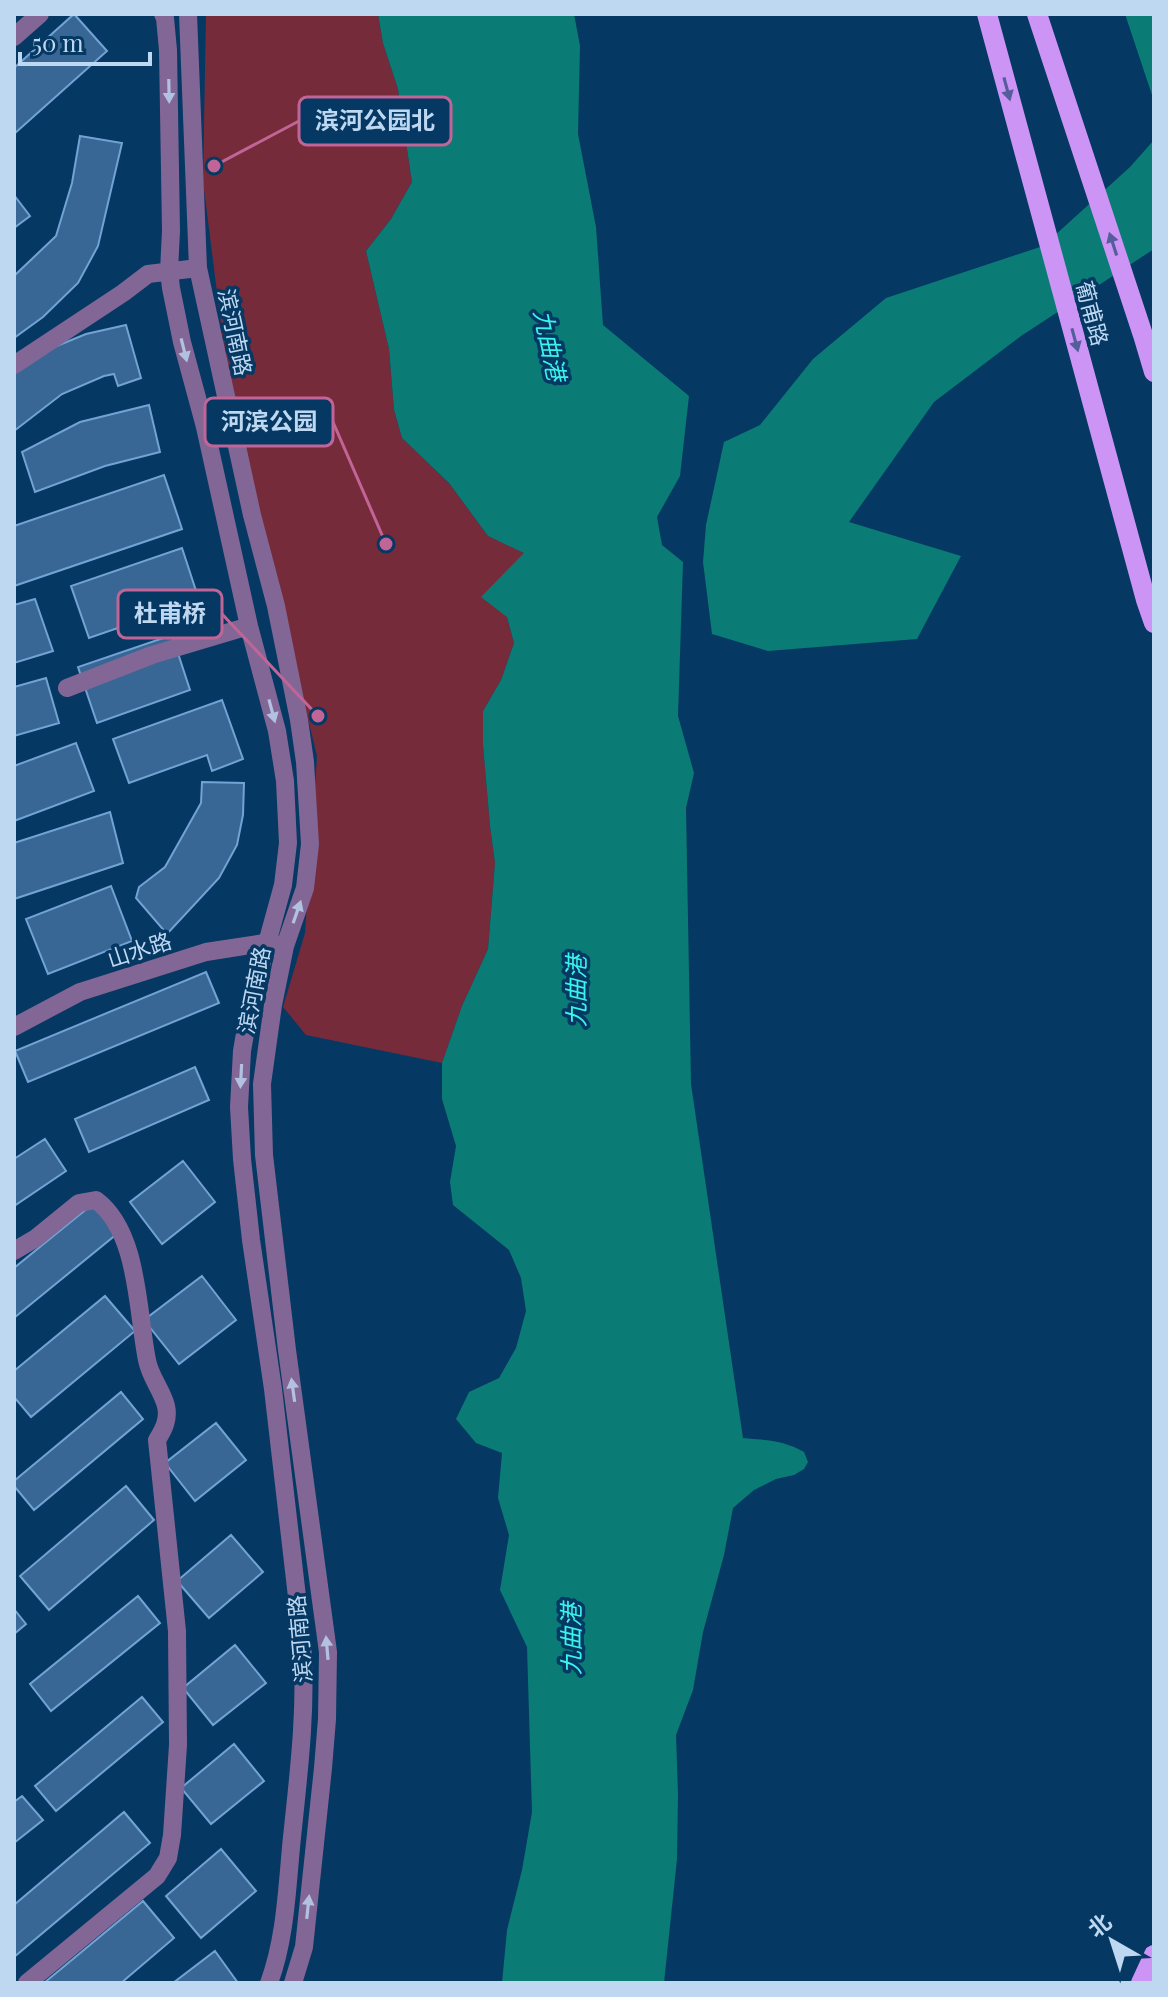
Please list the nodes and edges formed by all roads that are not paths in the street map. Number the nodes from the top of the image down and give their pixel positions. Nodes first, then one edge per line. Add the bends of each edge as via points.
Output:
1 (40, 14) edge
2 (163, 14) edge
3 (188, 14) edge
4 (987, 14) edge
5 (1037, 14) edge
6 (14, 37) edge
7 (198, 268) junction
8 (169, 271) junction
9 (1149, 333) edge
10 (1153, 361) edge
11 (14, 365) edge
12 (1146, 600) junction
13 (1154, 623) edge
14 (249, 626) junction
15 (1154, 634) edge
16 (67, 688) dead end
17 (276, 944) junction
18 (14, 1027) edge
19 (14, 1251) edge
20 (1154, 1955) edge
21 (27, 1983) edge
22 (269, 1983) edge
23 (293, 1983) edge
24 (1141, 1983) edge

1 - 6 street
2 -> 8 street via 168,50
3 - 7 street, 滨河南路
4 -> 12 main road, 葡甫路
9 -> 5 main road, 葡甫路
7 - 8 street
17 -> 7 street, 滨河南路 via 305,888 310,844 305,762 276,606
8 - 11 street via 148,274
8 -> 14 street
9 - 10 main road, 葡甫路
12 - 13 main road, 葡甫路
12 - 15 main road
14 - 16 street
14 -> 17 street via 285,781 288,843
17 - 18 street, 山水路 via 206,952 80,992
17 -> 22 street via 250,1005 239,1107 305,1674 287,1889 280,1947
23 -> 17 street, 滨河南路 via 304,1947 323,1768 328,1652 264,1155 262,1084
19 - 21 street via 79,1203 96,1200 120,1228 129,1250 147,1363 166,1405 166,1426 157,1440 177,1631 178,1745 168,1858 157,1876
20 - 24 main road

